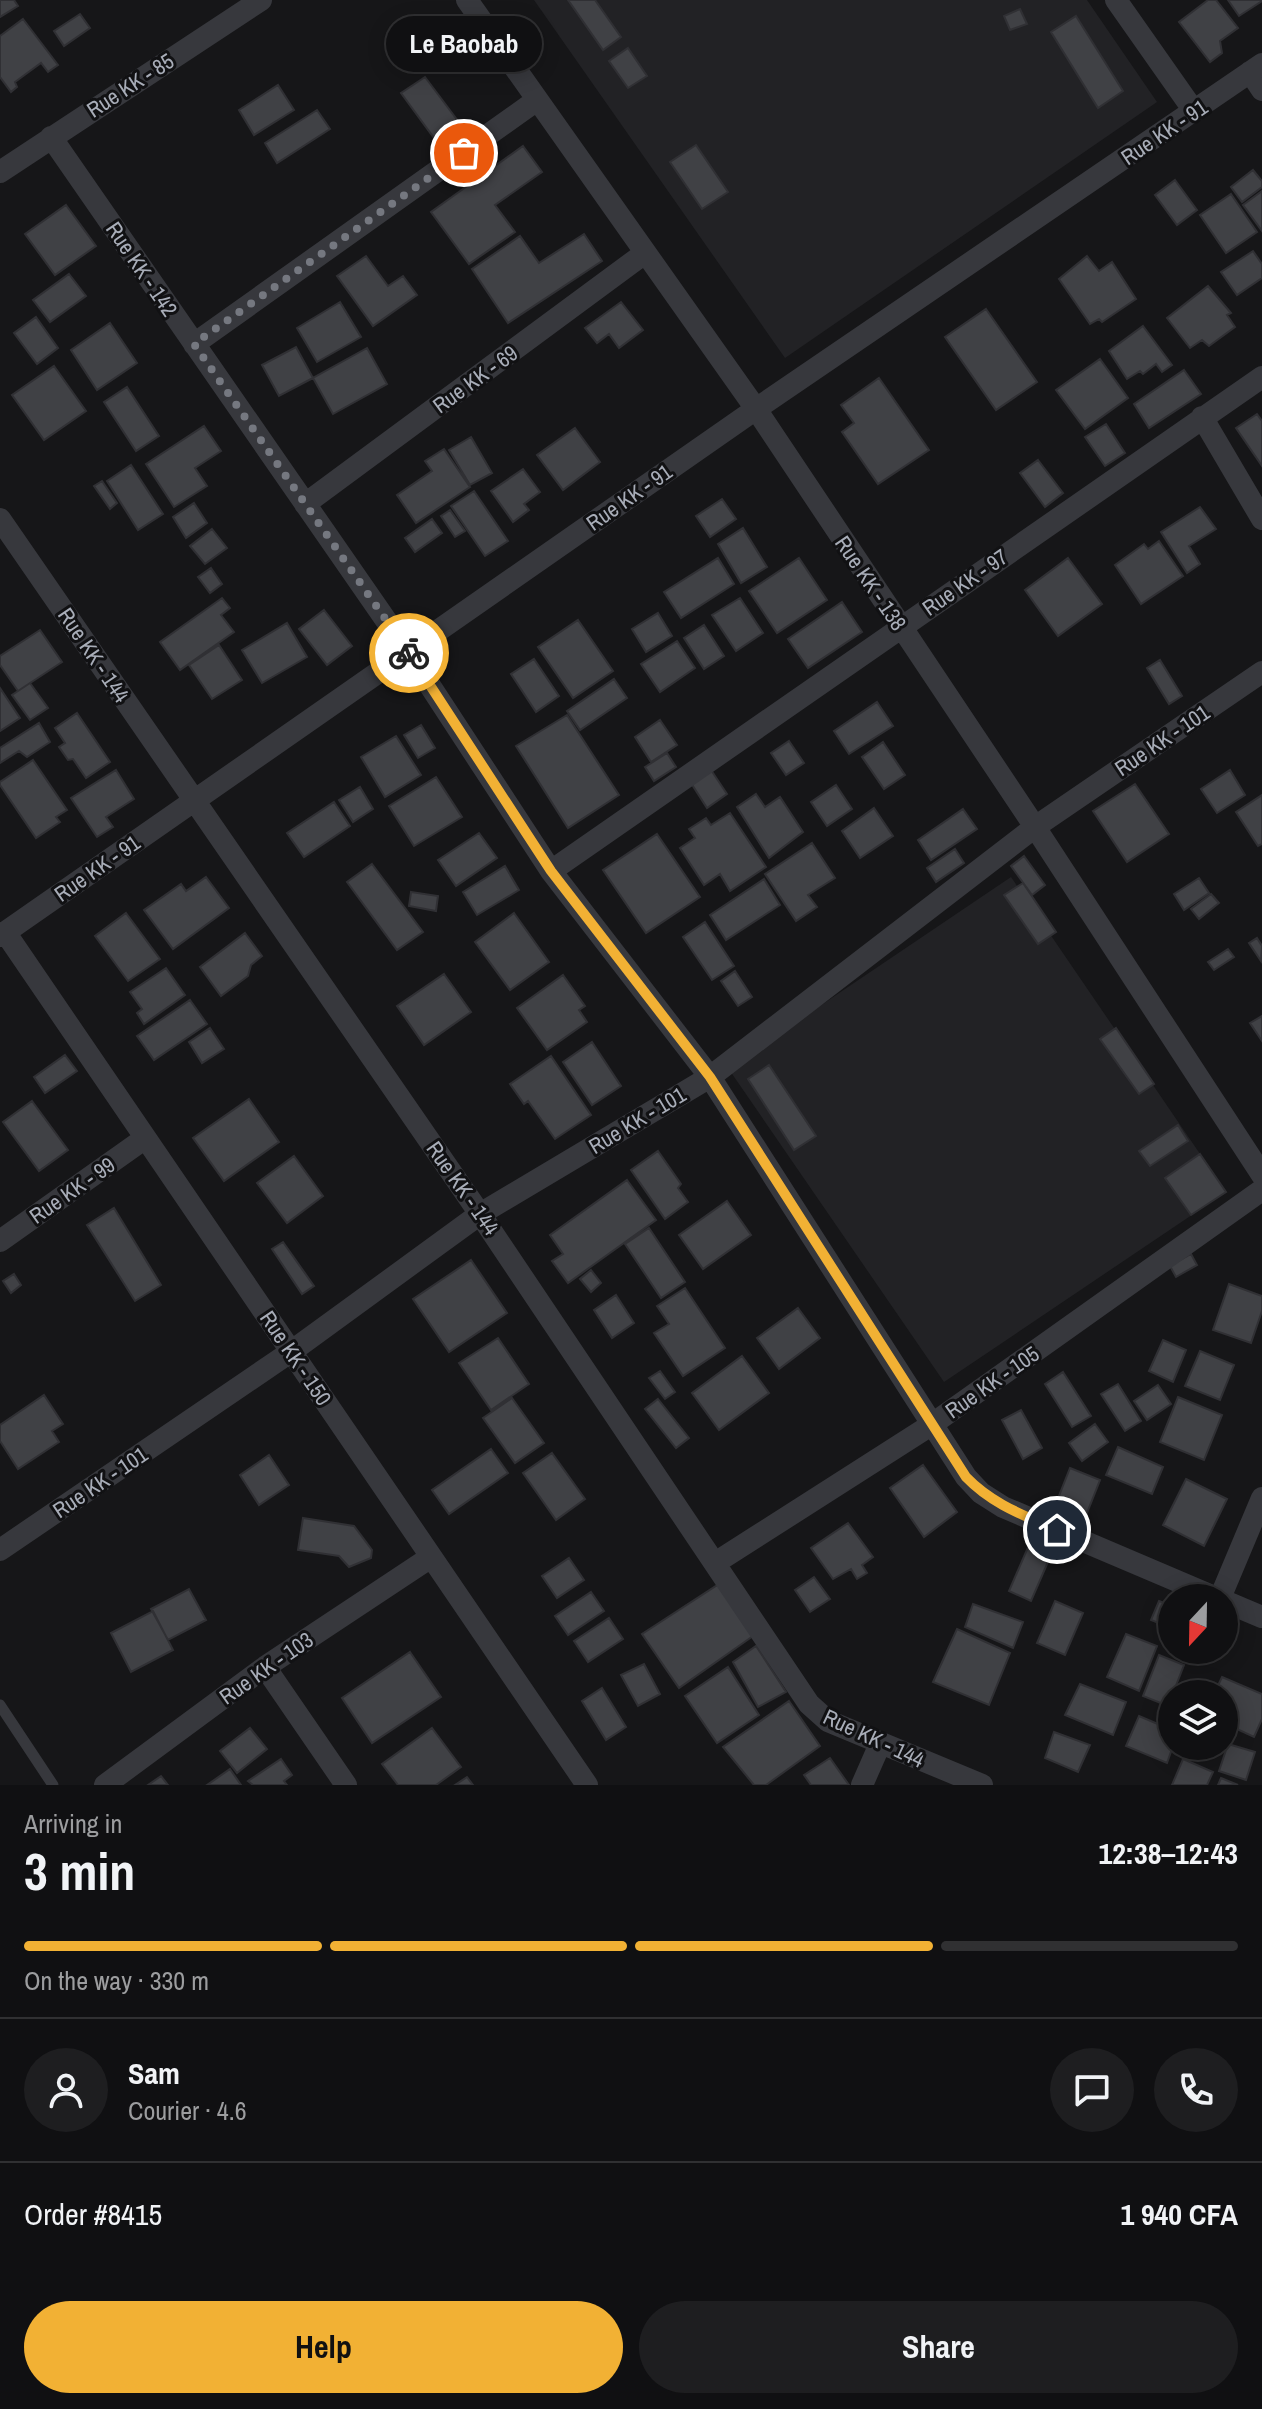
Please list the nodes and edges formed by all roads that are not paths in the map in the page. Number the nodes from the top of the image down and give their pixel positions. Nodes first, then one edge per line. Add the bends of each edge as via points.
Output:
1 (261, 0) edge
2 (467, 0) edge
3 (1116, 0) edge
4 (1258, 76) edge
5 (537, 100) junction
6 (1194, 111) junction
7 (51, 137) junction
8 (0, 172) edge
9 (645, 253) junction
10 (194, 344) junction
11 (1262, 377) edge
12 (756, 409) junction
13 (1202, 417) junction
14 (305, 504) junction
15 (0, 519) edge
16 (1262, 519) edge
17 (7, 543) edge
18 (900, 627) junction
19 (408, 652) junction
20 (1262, 672) edge
21 (194, 801) junction
22 (1035, 827) junction
23 (551, 871) junction
24 (3, 934) edge
25 (710, 1077) junction
26 (144, 1139) junction
27 (1262, 1175) edge
28 (1262, 1190) edge
29 (480, 1214) junction
30 (0, 1241) edge
31 (292, 1351) junction
32 (931, 1425) junction
33 (1262, 1498) edge
34 (0, 1550) edge
35 (431, 1557) junction
36 (715, 1563) junction
37 (1185, 1584) edge
38 (1226, 1584) edge
39 (1238, 1607) edge
40 (1262, 1617) edge
41 (265, 1667) junction
42 (0, 1705) edge
43 (880, 1744) junction
44 (53, 1785) edge
45 (105, 1785) edge
46 (346, 1785) edge
47 (587, 1785) edge
48 (862, 1785) edge
49 (982, 1785) edge

1 - 7 street, Rue KK - 85
2 - 5 street, Rue KK - 138
3 - 6 street
4 - 6 street, Rue KK - 91
5 - 9 street, Rue KK - 138
5 - 10 street
6 - 12 street, Rue KK - 91
7 - 8 street, Rue KK - 85
7 - 10 street, Rue KK - 142
9 - 12 street, Rue KK - 138
9 - 14 street, Rue KK - 69
10 - 14 street, Rue KK - 142
11 - 13 street, Rue KK - 97
12 - 18 street, Rue KK - 138
12 - 19 street, Rue KK - 91
13 - 16 street
13 - 18 street, Rue KK - 97
14 - 19 street, Rue KK - 142
15 - 17 street, Rue KK - 144
17 - 21 street, Rue KK - 144
18 - 22 street, Rue KK - 138
18 - 23 street, Rue KK - 97
19 - 21 street, Rue KK - 91
19 - 23 street, Rue KK - 142
20 - 22 street, Rue KK - 101
21 - 24 street, Rue KK - 91
21 - 29 street, Rue KK - 144
22 - 25 street, Rue KK - 101
22 - 27 street, Rue KK - 138
23 - 25 street, Rue KK - 142
24 - 26 street, Rue KK - 150
25 - 29 street, Rue KK - 101
25 - 32 street, Rue KK - 142
26 - 30 street, Rue KK - 99
26 - 31 street, Rue KK - 150
28 - 32 street, Rue KK - 105
29 - 31 street, Rue KK - 101
29 - 36 street, Rue KK - 144
31 - 34 street, Rue KK - 101
31 - 35 street, Rue KK - 150
32 - 36 street, Rue KK - 105
32 - 37 street, Rue KK - 142 via 966,1477 1003,1507
33 - 38 street
35 - 41 street, Rue KK - 103
35 - 47 street, Rue KK - 150
36 - 43 street, Rue KK - 144 via 818,1714
39 - 40 street, Rue KK - 142
41 - 45 street, Rue KK - 103
41 - 46 street
42 - 44 lane
43 - 48 street
43 - 49 street, Rue KK - 144

